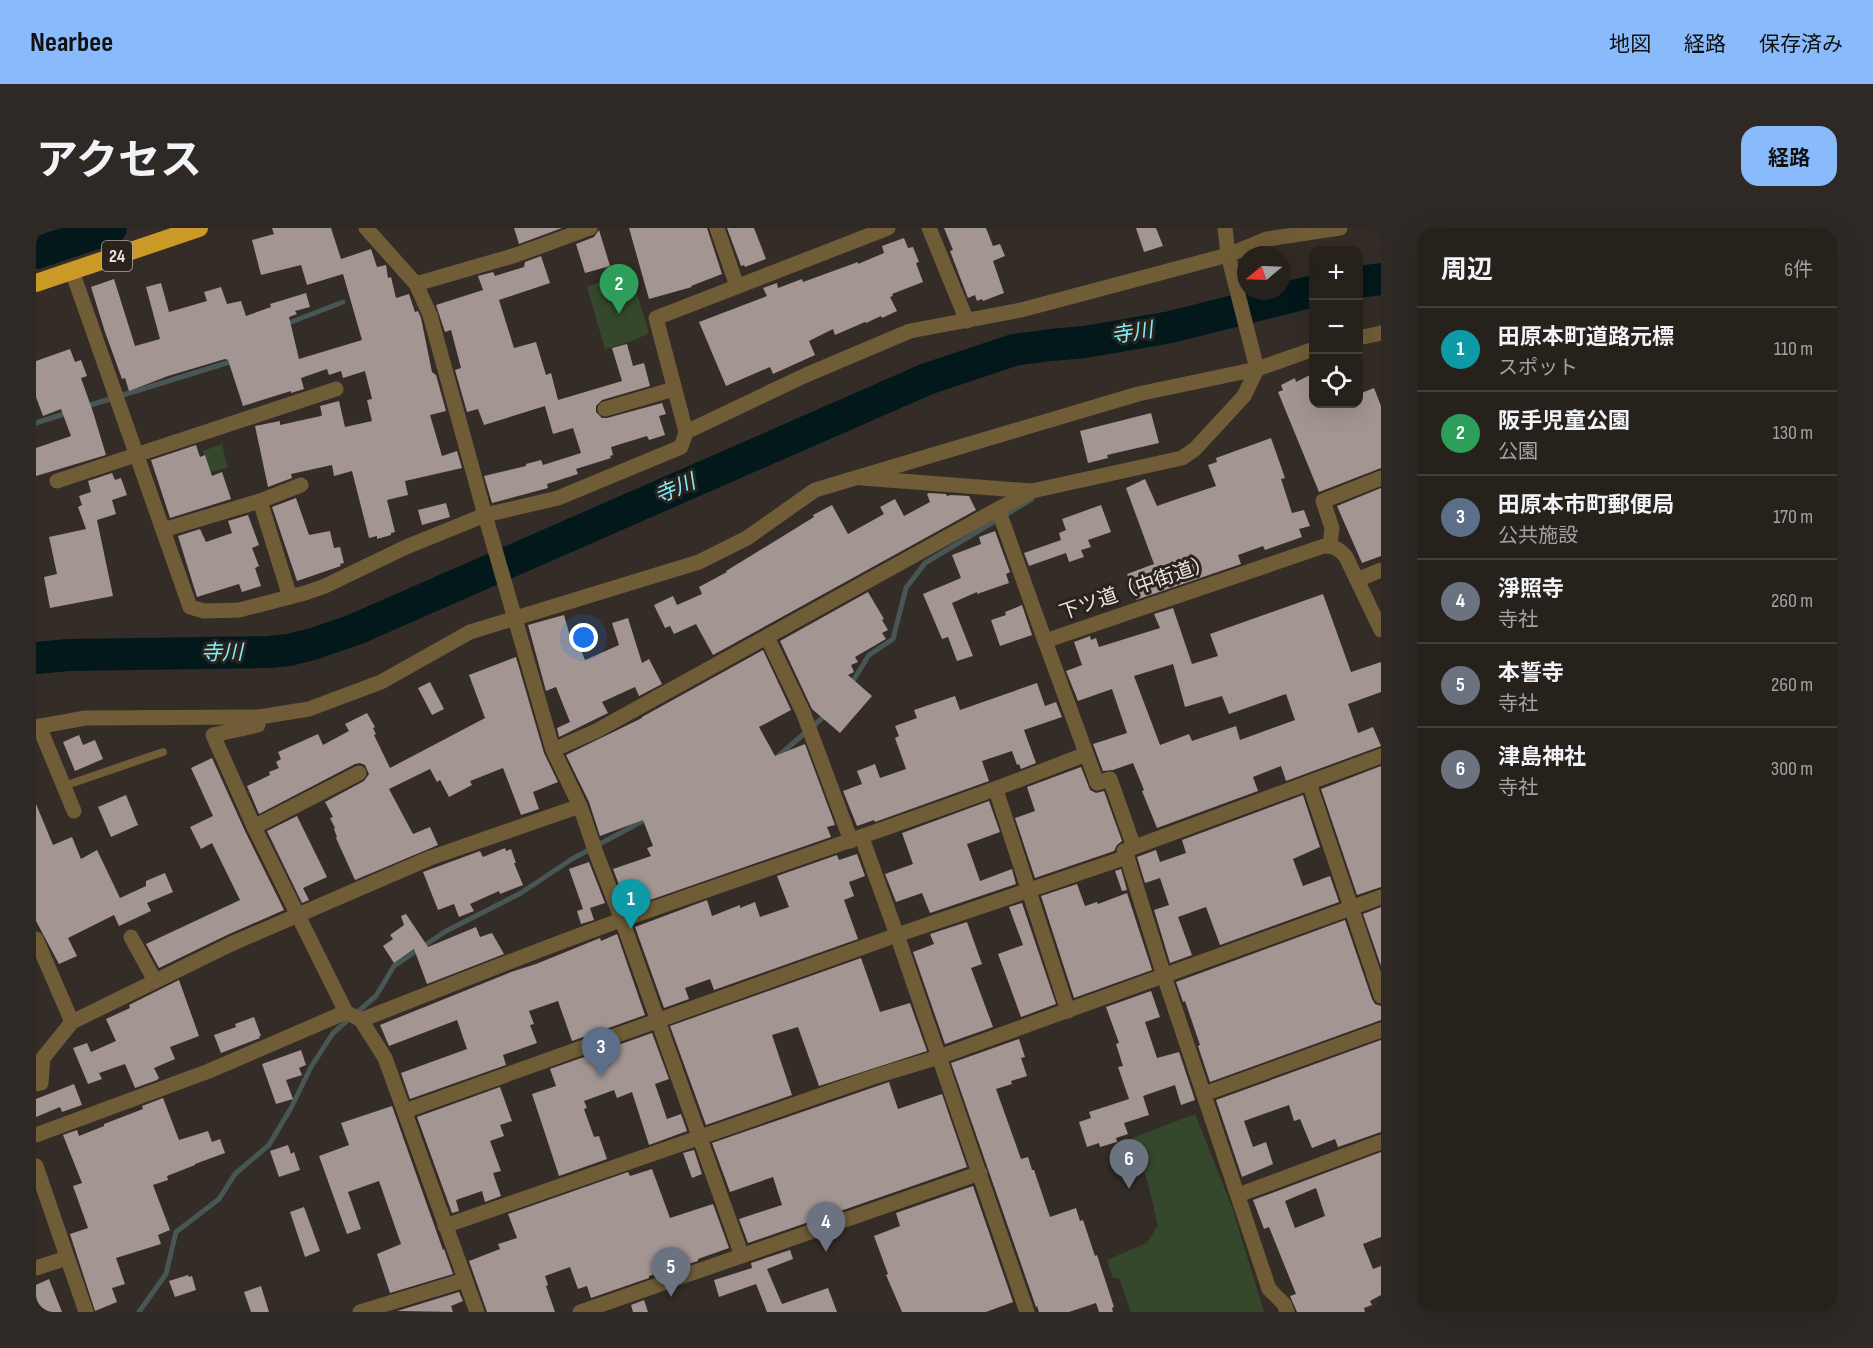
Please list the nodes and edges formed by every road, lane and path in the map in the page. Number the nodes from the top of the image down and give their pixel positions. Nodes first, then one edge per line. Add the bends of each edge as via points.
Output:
1 (199, 228) edge
2 (366, 228) edge
3 (590, 228) edge
4 (717, 228) edge
5 (888, 228) edge
6 (929, 228) edge
7 (1225, 228) edge
8 (1340, 228) edge
9 (1229, 259) junction
10 (72, 271) junction
11 (36, 283) edge
12 (416, 284) junction
13 (737, 286) junction
14 (967, 321) junction
15 (1381, 333) edge
16 (1363, 337) edge
17 (1309, 350) edge
18 (1257, 366) junction
19 (336, 389) dead end
20 (674, 389) junction
21 (605, 409) dead end
22 (686, 432) junction
23 (138, 456) junction
24 (853, 478) junction
25 (1381, 478) edge
26 (57, 481) dead end
27 (302, 485) dead end
28 (1032, 491) junction
29 (260, 501) junction
30 (998, 509) junction
31 (486, 517) junction
32 (163, 530) junction
33 (1324, 547) junction
34 (1381, 570) edge
35 (1357, 580) junction
36 (290, 597) junction
37 (514, 615) junction
38 (1381, 630) edge
39 (766, 637) junction
40 (1045, 641) junction
41 (259, 717) junction
42 (38, 726) edge
43 (553, 750) junction
44 (163, 752) dead end
45 (1086, 754) junction
46 (1381, 756) edge
47 (359, 773) dead end
48 (1309, 783) junction
49 (64, 786) junction
50 (996, 790) junction
51 (580, 807) junction
52 (74, 811) dead end
53 (254, 827) junction
54 (856, 840) junction
55 (1130, 852) junction
56 (1028, 891) junction
57 (1381, 897) edge
58 (1351, 908) junction
59 (298, 915) junction
60 (622, 920) junction
61 (897, 936) junction
62 (131, 937) dead end
63 (36, 939) edge
64 (1164, 976) junction
65 (155, 981) junction
66 (1381, 996) edge
67 (1068, 1011) junction
68 (345, 1012) junction
69 (361, 1020) junction
70 (659, 1020) junction
71 (72, 1022) junction
72 (1381, 1030) edge
73 (939, 1057) junction
74 (36, 1084) edge
75 (1204, 1094) junction
76 (405, 1111) junction
77 (36, 1135) edge
78 (699, 1137) junction
79 (1381, 1142) edge
80 (36, 1166) edge
81 (980, 1173) junction
82 (1238, 1195) junction
83 (445, 1226) junction
84 (742, 1256) junction
85 (67, 1258) junction
86 (36, 1269) edge
87 (465, 1280) junction
88 (383, 1309) edge
89 (86, 1312) edge
90 (360, 1312) edge
91 (477, 1312) edge
92 (580, 1312) edge
93 (1027, 1312) edge
94 (1287, 1312) edge

1 - 10 highway, 24
2 - 12 street
3 - 12 street via 516,255
4 - 13 street
5 - 13 street
6 - 14 street
7 - 9 street
8 - 9 street via 1267,239
9 - 14 street
9 - 18 street
10 - 11 highway, 24
10 - 23 street
12 - 31 street via 430,315
13 - 20 street via 656,318
14 - 22 street via 910,331
15 - 16 street
17 - 18 street
18 - 24 street via 1138,394
18 - 28 street via 1244,396 1182,458
19 - 23 street
20 - 21 street
20 - 22 street
22 - 31 street via 681,447 558,498
23 - 26 street
23 - 32 street
24 - 28 street
24 - 37 street via 815,490 747,538 699,562
25 - 33 street via 1323,501 1332,528
27 - 29 street
28 - 30 street
29 - 32 street
29 - 36 street
30 - 39 street
30 - 40 street
31 - 36 street
31 - 37 street
32 - 36 street via 190,607 204,611 239,610
33 - 35 street via 1343,553
33 - 40 street, 下ツ道（中街道）
34 - 35 street
35 - 38 street
37 - 41 street via 470,632 381,682 309,710
37 - 43 street
39 - 43 street via 596,731
39 - 54 street via 803,712
40 - 45 street, 下ツ道（中街道）
41 - 42 street via 85,718
41 - 53 street via 258,725 213,735
42 - 49 street
43 - 51 street
44 - 49 lane
45 - 50 street
45 - 55 street, 下ツ道（中街道） via 1097,783 1110,779
46 - 48 street
47 - 53 street
48 - 55 street
48 - 58 street
49 - 52 street
50 - 54 street
50 - 56 street
51 - 59 street via 430,858
51 - 60 street
53 - 59 street
54 - 60 street
54 - 61 street
55 - 56 street
55 - 64 street
56 - 61 street
56 - 67 street
57 - 58 street
58 - 64 street
58 - 66 street
59 - 65 street
59 - 68 street
60 - 69 street
60 - 70 street
61 - 70 street
61 - 73 street
62 - 65 street
63 - 71 street
64 - 67 street
64 - 75 street
65 - 71 street
67 - 73 street
68 - 69 street
68 - 77 street via 209,1071
69 - 76 street via 385,1058
70 - 76 street
70 - 78 street
71 - 74 street via 43,1058 41,1083
72 - 75 street
73 - 78 street
73 - 81 street
75 - 82 street
76 - 83 street
78 - 83 street
78 - 84 street
79 - 82 street
80 - 85 street
81 - 84 street
81 - 93 street
82 - 94 street via 1269,1289
83 - 87 street
84 - 92 street
85 - 86 street
85 - 89 street
87 - 88 street
87 - 91 street
88 - 90 street

